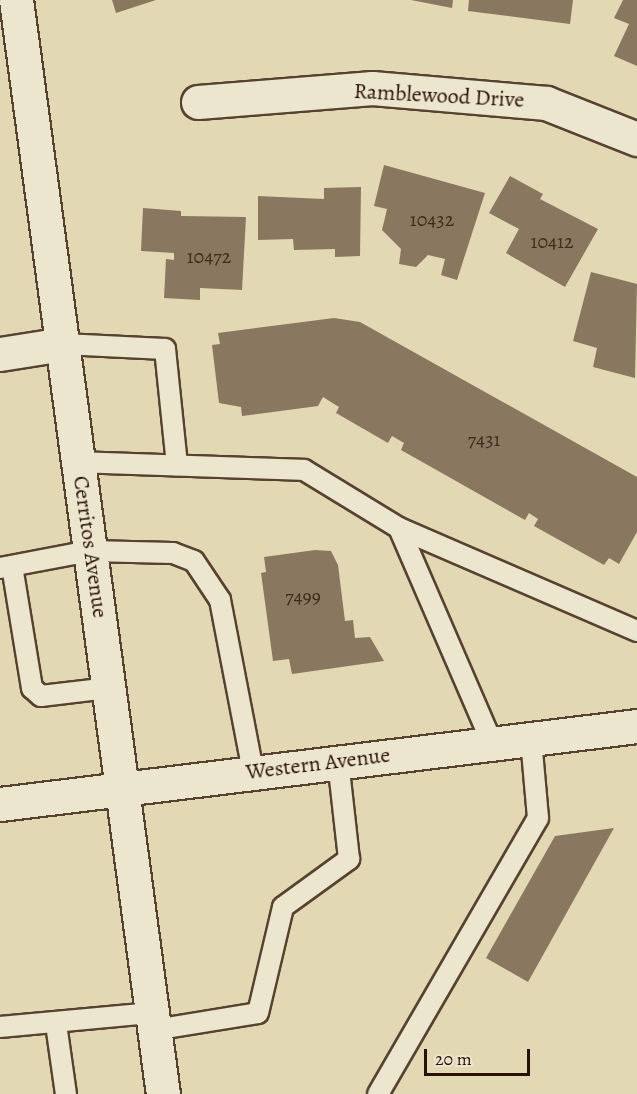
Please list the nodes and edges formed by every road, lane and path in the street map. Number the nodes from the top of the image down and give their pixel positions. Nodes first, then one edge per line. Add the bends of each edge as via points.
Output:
1 (16, 0) edge
2 (198, 102) dead end
3 (637, 139) edge
4 (63, 344) junction
5 (0, 354) edge
6 (78, 462) junction
7 (177, 465) junction
8 (399, 528) junction
9 (90, 551) junction
10 (6, 567) edge
11 (637, 631) edge
12 (108, 688) junction
13 (637, 726) edge
14 (531, 739) junction
15 (492, 743) junction
16 (339, 761) junction
17 (252, 772) junction
18 (122, 787) junction
19 (0, 804) edge
20 (153, 1021) junction
21 (56, 1024) junction
22 (0, 1027) edge
23 (66, 1094) edge
24 (163, 1094) edge
25 (378, 1094) edge

1 - 4 street, Cerritos Avenue
2 - 3 street, Ramblewood Drive via 372,88 534,102
4 - 5 street
4 - 6 street, Cerritos Avenue
4 - 7 lane via 165,349
6 - 7 lane
6 - 9 street, Cerritos Avenue
7 - 8 lane via 304,470
8 - 11 lane
8 - 15 lane
9 - 10 lane
9 - 12 street, Cerritos Avenue
9 - 17 lane via 173,553 194,561 212,581 220,600
10 - 12 lane via 32,688 41,696
12 - 18 street, Cerritos Avenue
13 - 14 street, Western Avenue
14 - 15 street, Western Avenue
14 - 25 lane via 538,818
15 - 16 street, Western Avenue
16 - 17 street, Western Avenue
16 - 20 lane via 349,859 283,907 258,1013
17 - 18 street, Western Avenue
18 - 19 street, Western Avenue
18 - 20 street, Cerritos Avenue
20 - 21 lane
20 - 24 street, Cerritos Avenue
21 - 22 lane
21 - 23 lane

